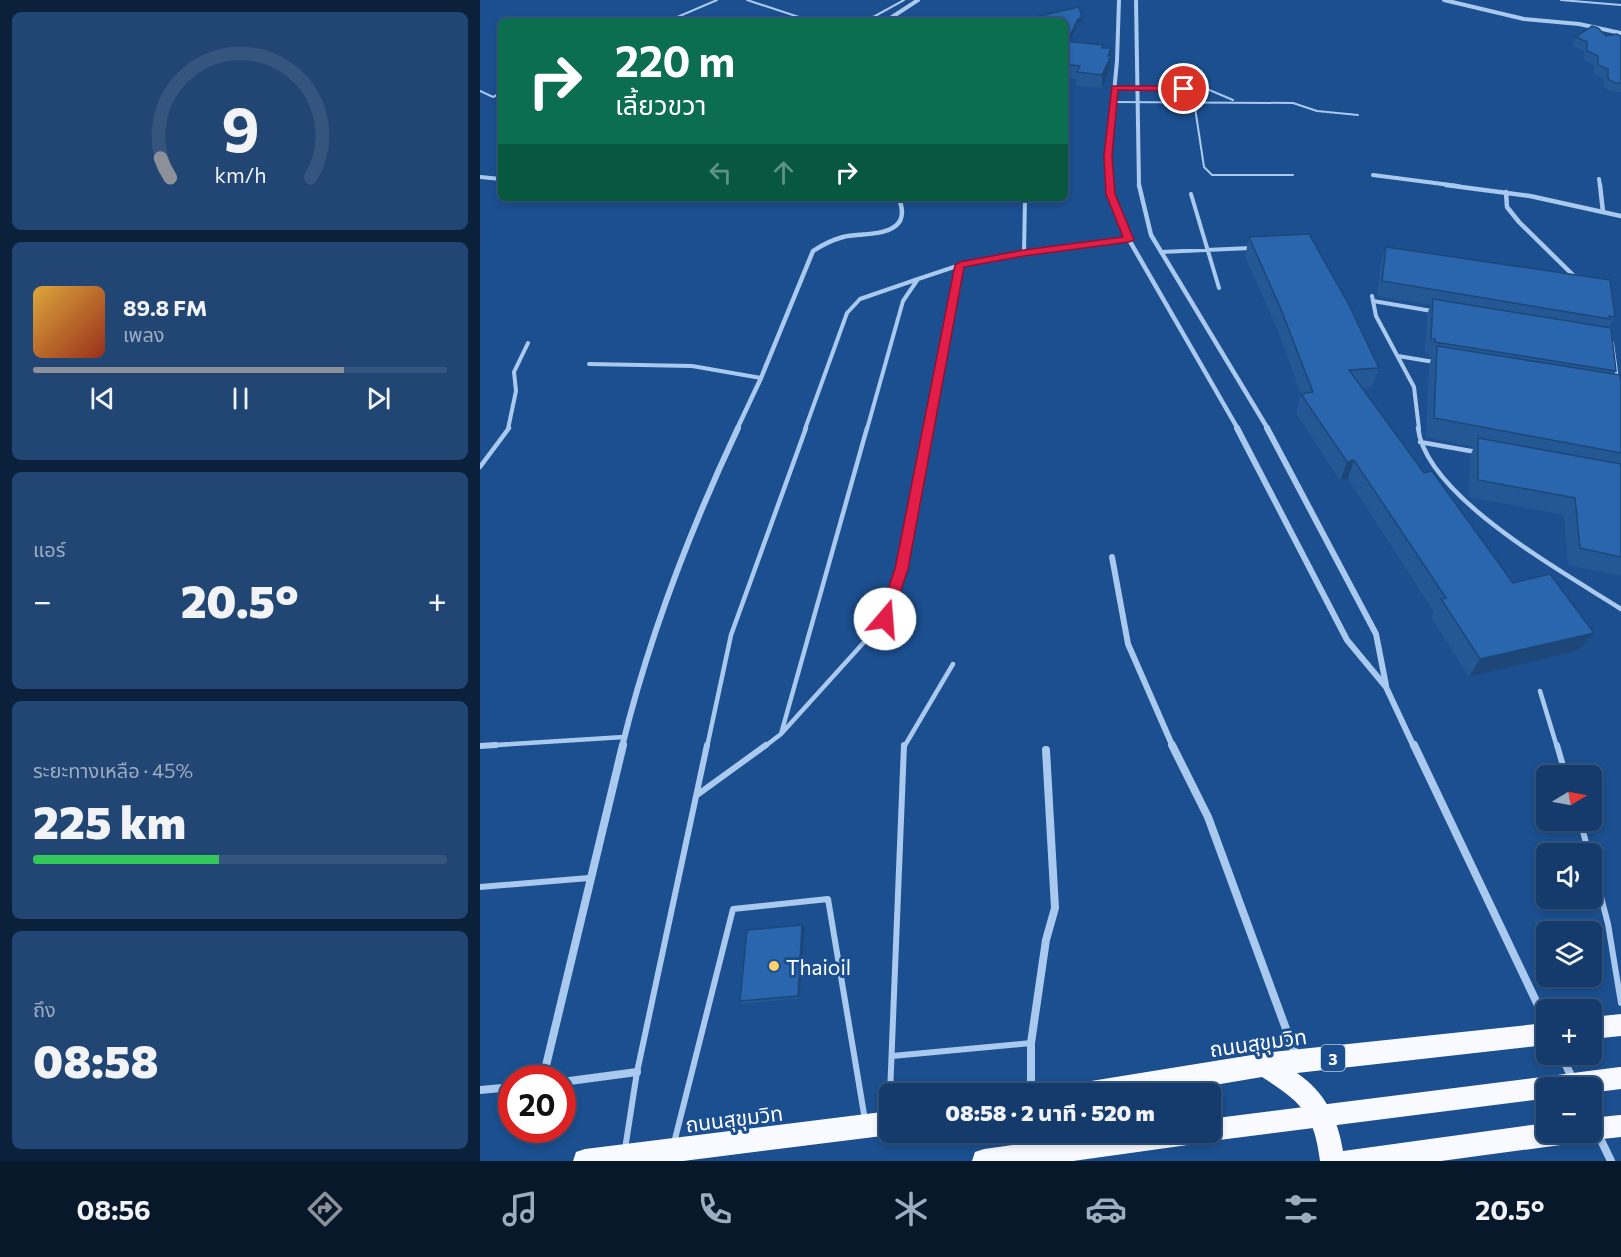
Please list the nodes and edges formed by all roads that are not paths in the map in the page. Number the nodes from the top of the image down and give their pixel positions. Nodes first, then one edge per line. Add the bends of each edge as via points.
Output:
1 (717, 0) edge
2 (747, 0) edge
3 (904, 0) edge
4 (918, 0) edge
5 (1119, 0) edge
6 (1136, 0) edge
7 (1444, 0) edge
8 (1561, 0) edge
9 (1621, 5) edge
10 (675, 18) edge
11 (802, 18) edge
12 (871, 18) edge
13 (891, 18) edge
14 (1621, 33) edge
15 (1114, 87) junction
16 (1136, 88) junction
17 (480, 91) edge
18 (498, 94) edge
19 (1136, 101) junction
20 (1194, 101) junction
21 (1236, 101) junction
22 (1113, 102) junction
23 (1358, 115) dead end
24 (1293, 175) dead end
25 (1373, 175) dead end
26 (480, 177) edge
27 (498, 179) edge
28 (1599, 179) dead end
29 (1506, 192) junction
30 (1191, 194) dead end
31 (900, 201) edge
32 (1025, 201) edge
33 (1603, 212) junction
34 (1621, 216) edge
35 (1129, 240) junction
36 (1259, 248) edge
37 (1206, 250) junction
38 (1161, 252) junction
39 (1024, 253) junction
40 (960, 265) junction
41 (1575, 277) edge
42 (918, 279) junction
43 (1219, 288) dead end
44 (1441, 312) edge
45 (1612, 340) edge
46 (528, 343) dead end
47 (1398, 356) junction
48 (1445, 363) edge
49 (589, 364) dead end
50 (761, 378) junction
51 (1618, 381) edge
52 (1420, 442) junction
53 (1487, 454) edge
54 (480, 467) edge
55 (1112, 557) dead end
56 (1621, 609) edge
57 (953, 664) dead end
58 (1386, 687) junction
59 (1540, 691) dead end
60 (781, 734) junction
61 (624, 737) junction
62 (480, 746) edge
63 (1046, 750) dead end
64 (1563, 765) edge
65 (696, 795) junction
66 (589, 878) junction
67 (480, 887) edge
68 (1602, 901) edge
69 (1536, 1001) edge
70 (1621, 1003) edge
71 (1621, 1025) edge
72 (1602, 1027) edge
73 (1536, 1035) edge
74 (1031, 1043) junction
75 (892, 1056) junction
76 (1298, 1062) junction
77 (546, 1065) edge
78 (1264, 1065) junction
79 (637, 1072) junction
80 (1621, 1078) edge
81 (576, 1080) edge
82 (891, 1083) edge
83 (1031, 1083) edge
84 (1153, 1083) edge
85 (498, 1088) edge
86 (480, 1090) edge
87 (879, 1112) edge
88 (879, 1124) edge
89 (1621, 1126) edge
90 (1221, 1129) edge
91 (1602, 1129) edge
92 (1536, 1136) edge
93 (1602, 1142) edge
94 (1115, 1143) edge
95 (672, 1151) junction
96 (623, 1156) junction
97 (585, 1161) edge
98 (984, 1161) edge
99 (1332, 1161) edge
100 (1349, 1161) edge
101 (1611, 1161) edge

1 - 10 lane
2 - 11 lane
3 - 12 lane
4 - 13 street
5 - 15 street
6 - 16 street
7 - 14 street via 1524,19
8 - 9 lane
15 - 16 lane
15 - 22 street
16 - 19 street
16 - 21 lane via 1208,89
17 - 18 lane via 492,97
19 - 20 lane
19 - 22 lane
19 - 38 street via 1140,195 1151,235
20 - 21 lane
20 - 24 lane via 1204,167 1212,175
21 - 23 lane via 1293,103 1317,111
22 - 35 street via 1108,156 1110,194
25 - 29 street
26 - 27 street
28 - 33 street
29 - 33 street
29 - 41 street via 1507,207 1519,222
30 - 37 lane
31 - 50 street via 902,218 895,226 878,233 844,236 813,251
32 - 39 lane
33 - 34 street
35 - 39 lane
35 - 58 street via 1253,456 1347,640
36 - 37 lane
37 - 38 lane
37 - 43 lane
38 - 58 street via 1297,481 1376,634
39 - 40 lane
40 - 42 lane
40 - 60 lane via 902,569 885,619
42 - 60 lane via 903,301
42 - 65 lane via 860,299 847,313 731,635
44 - 47 lane via 1372,299 1376,315
45 - 51 lane
46 - 54 lane via 514,372 516,391 510,426
47 - 48 lane
47 - 52 lane via 1414,387
49 - 50 lane via 692,366
50 - 61 street via 717,472 664,602
52 - 53 lane
52 - 56 lane via 1449,486 1478,513
55 - 76 street via 1128,644 1157,714 1208,817
57 - 75 lane via 904,743
58 - 69 street
59 - 64 lane
60 - 65 lane
61 - 62 lane
61 - 66 street
63 - 74 street via 1055,908 1046,940
65 - 79 lane
66 - 67 lane
66 - 77 street
68 - 70 lane
71 - 72 highway
73 - 76 highway, ถนนสุขุมวิท / 3
74 - 75 lane
74 - 83 street
75 - 82 lane
76 - 78 highway, ถนนสุขุมวิท / 3
78 - 84 highway, ถนนสุขุมวิท / 3
78 - 99 highway via 1300,1087 1319,1111 1330,1139
79 - 81 street
79 - 96 lane
80 - 90 highway, bridge
85 - 86 street
87 - 95 lane via 828,899 733,909
88 - 95 highway, ถนนสุขุมวิท
89 - 91 highway, bridge
92 - 100 highway
93 - 101 street
94 - 98 highway
95 - 96 highway, ถนนสุขุมวิท
96 - 97 highway, ถนนสุขุมวิท

